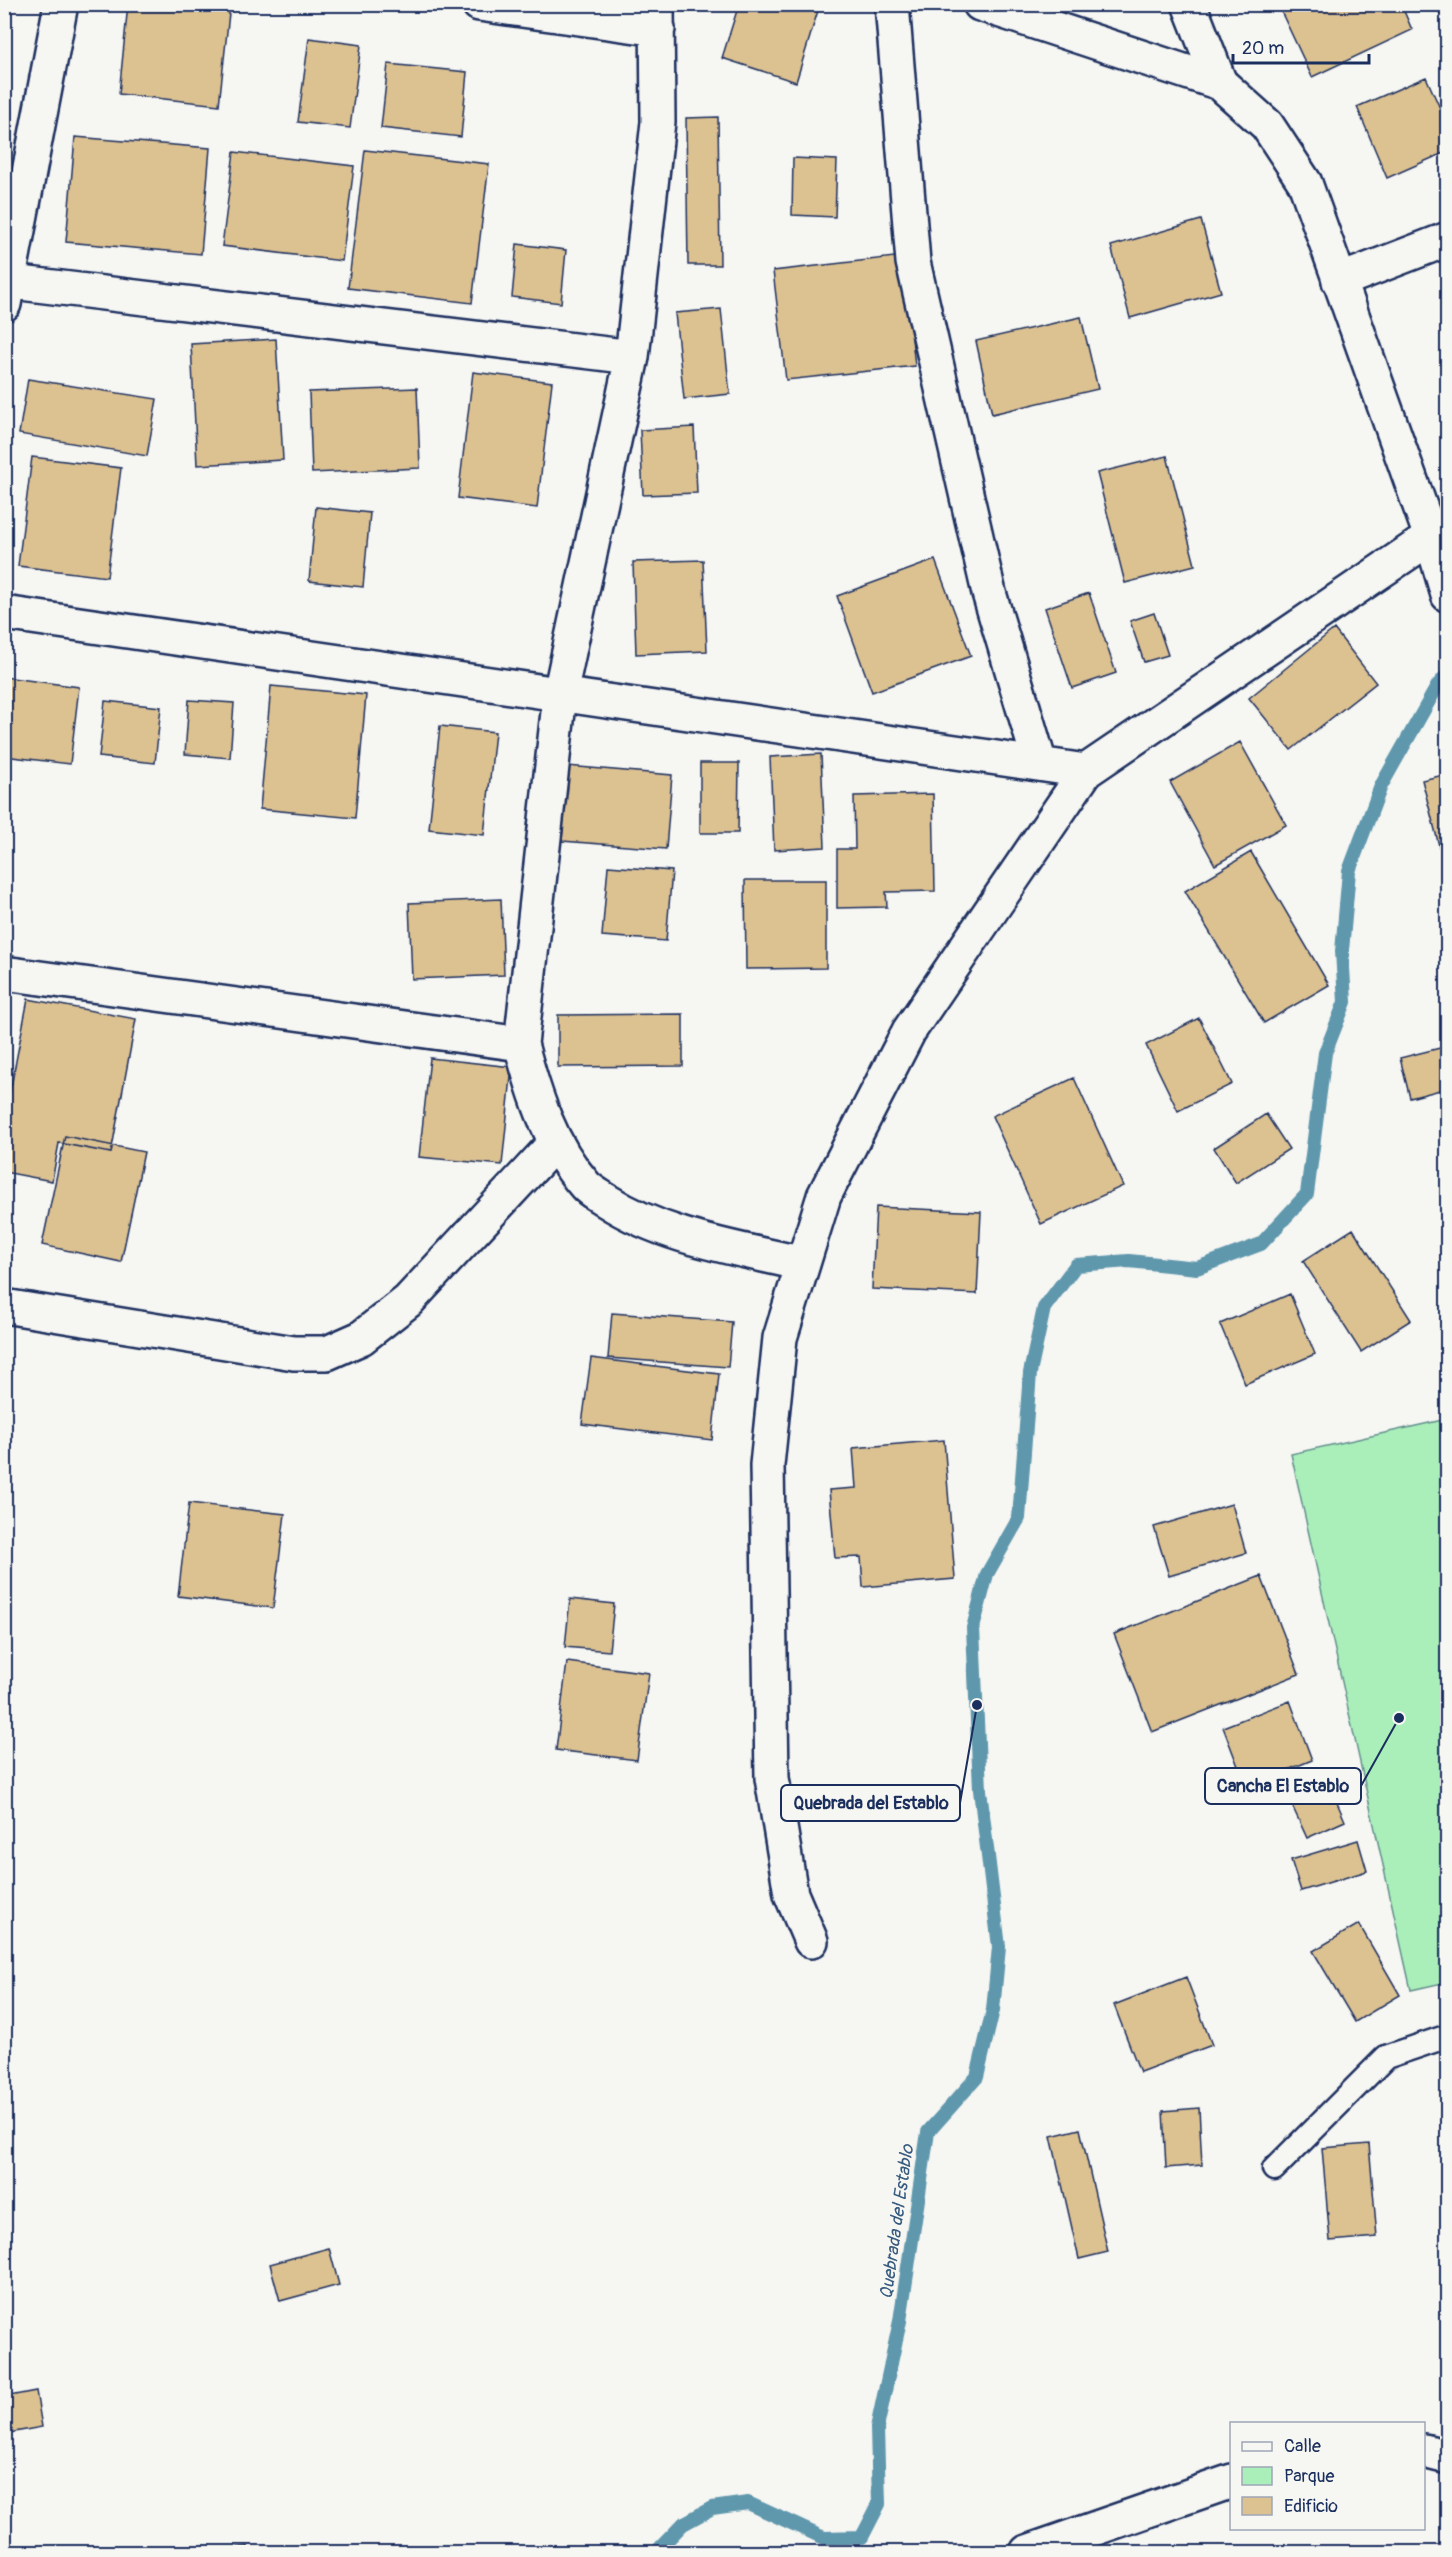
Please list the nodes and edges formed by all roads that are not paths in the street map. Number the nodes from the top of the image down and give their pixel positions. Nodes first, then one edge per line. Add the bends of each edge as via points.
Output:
1 (61, 4) edge
2 (479, 4) edge
3 (892, 4) edge
4 (980, 4) edge
5 (1189, 4) edge
6 (658, 17) edge
7 (1220, 83) junction
8 (1448, 239) edge
9 (1339, 281) junction
10 (6, 289) edge
11 (632, 357) junction
12 (1431, 537) junction
13 (1448, 595) edge
14 (4, 613) edge
15 (560, 694) junction
16 (1040, 764) junction
17 (1086, 771) junction
18 (4, 973) edge
19 (521, 1044) junction
20 (555, 1143) junction
21 (803, 1264) junction
22 (4, 1306) edge
23 (811, 1941) dead end
24 (1448, 2036) edge
25 (1274, 2169) dead end
26 (1425, 2451) edge
27 (1448, 2457) edge
28 (1230, 2482) edge
29 (1027, 2553) edge

1 - 10 street
2 - 6 street
3 - 16 street via 913,262 989,593
4 - 7 street
5 - 7 street
6 - 11 street via 658,122
7 - 9 street via 1267,125 1305,183
8 - 9 street
9 - 12 street
10 - 11 street
11 - 15 street
12 - 13 street
12 - 17 street
14 - 15 street
15 - 16 street
15 - 19 street
16 - 17 street
17 - 21 street via 909,1031 824,1196
18 - 19 street
19 - 20 street via 532,1089
20 - 21 street via 586,1187 628,1214 676,1234
20 - 22 street via 408,1301 361,1338 327,1353 294,1353
21 - 23 street via 780,1338 767,1465 772,1778 791,1894
24 - 25 lane via 1386,2057
26 - 27 street
28 - 29 street

